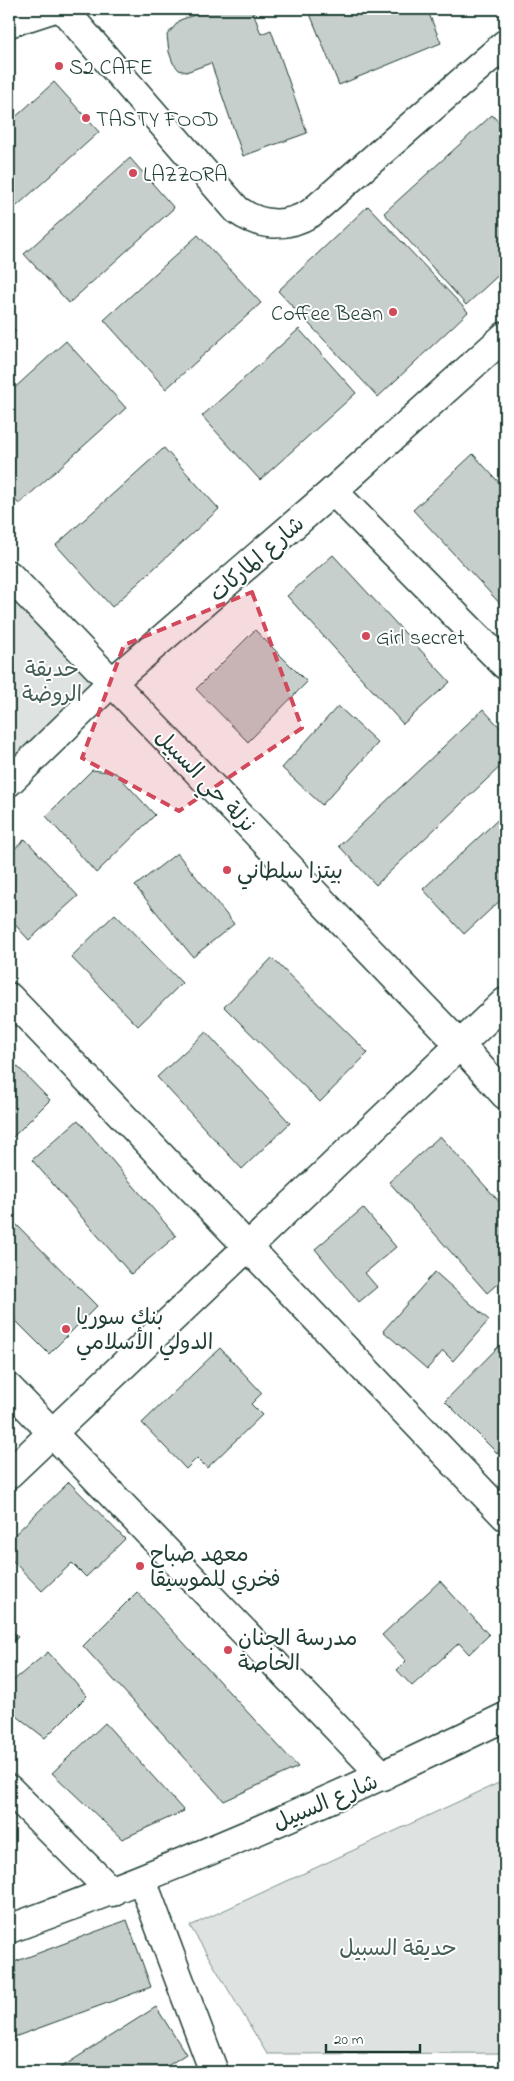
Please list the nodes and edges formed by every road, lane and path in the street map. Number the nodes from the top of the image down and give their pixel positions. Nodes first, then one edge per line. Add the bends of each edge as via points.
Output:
1 (63, 9) edge
2 (39, 10) edge
3 (9, 23) edge
4 (505, 44) edge
5 (505, 336) edge
6 (332, 491) junction
7 (9, 575) edge
8 (505, 665) edge
9 (112, 682) junction
10 (9, 782) edge
11 (9, 997) edge
12 (505, 1002) edge
13 (460, 1045) junction
14 (505, 1095) edge
15 (249, 1246) junction
16 (9, 1388) edge
17 (51, 1434) junction
18 (9, 1474) edge
19 (505, 1516) edge
20 (505, 1717) edge
21 (383, 1776) junction
22 (9, 1789) edge
23 (142, 1880) junction
24 (112, 1892) junction
25 (9, 1929) edge
26 (214, 2072) edge

1 - 4 street via 237,210 248,218 274,224 300,220 311,213
2 - 3 street
5 - 6 street, شارع الماركات
6 - 8 street
6 - 9 street, شارع الماركات
7 - 9 street, نزلة حي السبيل
9 - 10 street, شارع الماركات
9 - 13 street, نزلة حي السبيل
11 - 15 street
12 - 13 street
13 - 14 street, نزلة حي السبيل
13 - 15 street
15 - 17 street
15 - 19 street
16 - 17 street
17 - 18 street
17 - 21 street
20 - 21 street, شارع السبيل
21 - 23 street, شارع السبيل
22 - 24 street
23 - 24 street, شارع السبيل
23 - 26 street
24 - 25 street, شارع السبيل

